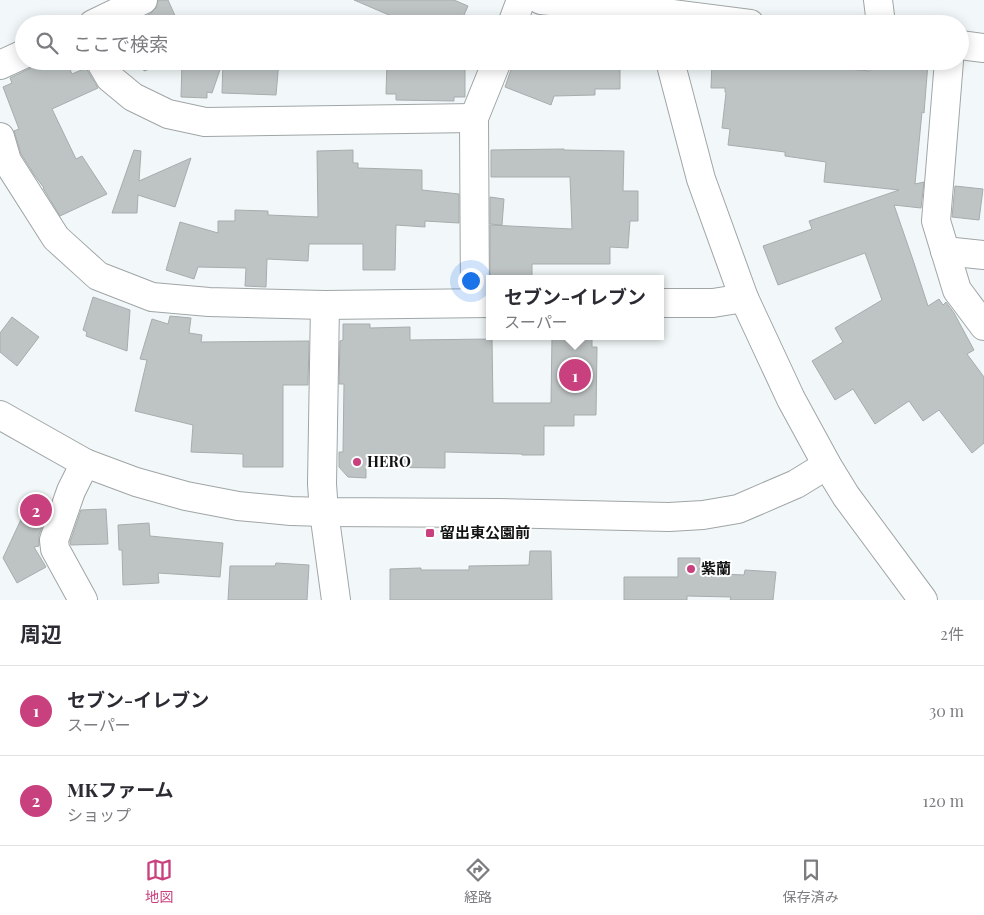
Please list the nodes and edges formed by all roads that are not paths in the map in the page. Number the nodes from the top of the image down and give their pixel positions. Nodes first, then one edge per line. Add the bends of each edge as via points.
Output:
1 (143, 0) edge
2 (521, 0) edge
3 (541, 0) edge
4 (878, 0) edge
5 (665, 12) edge
6 (112, 15) edge
7 (515, 15) edge
8 (686, 15) edge
9 (880, 15) edge
10 (969, 46) edge
11 (984, 48) edge
12 (15, 58) edge
13 (0, 64) edge
14 (105, 70) edge
15 (493, 70) edge
16 (672, 70) edge
17 (948, 70) edge
18 (474, 118) junction
19 (2, 154) edge
20 (945, 251) junction
21 (984, 255) edge
22 (744, 298) junction
23 (482, 303) edge
24 (664, 303) edge
25 (325, 305) junction
26 (984, 326) edge
27 (0, 415) edge
28 (85, 463) junction
29 (827, 466) junction
30 (324, 512) junction
31 (83, 600) edge
32 (336, 600) edge
33 (923, 600) edge

1 - 6 street
2 - 7 street
3 - 5 street
4 - 9 street
5 - 8 street
10 - 11 street
12 - 13 street
14 - 18 street via 133,97 168,114 204,122
15 - 18 street
16 - 22 street via 701,179
17 - 20 street via 936,220
18 - 23 street
19 - 25 street via 56,238 98,276 152,297
20 - 21 street
20 - 26 street via 957,290
22 - 24 street via 713,303
22 - 29 street via 791,399
23 - 25 street
25 - 30 street
27 - 28 street
28 - 30 street via 186,496 247,507
28 - 31 street via 71,491 54,540 55,550
29 - 30 street via 796,484 738,509 703,515
29 - 33 street
30 - 32 street

